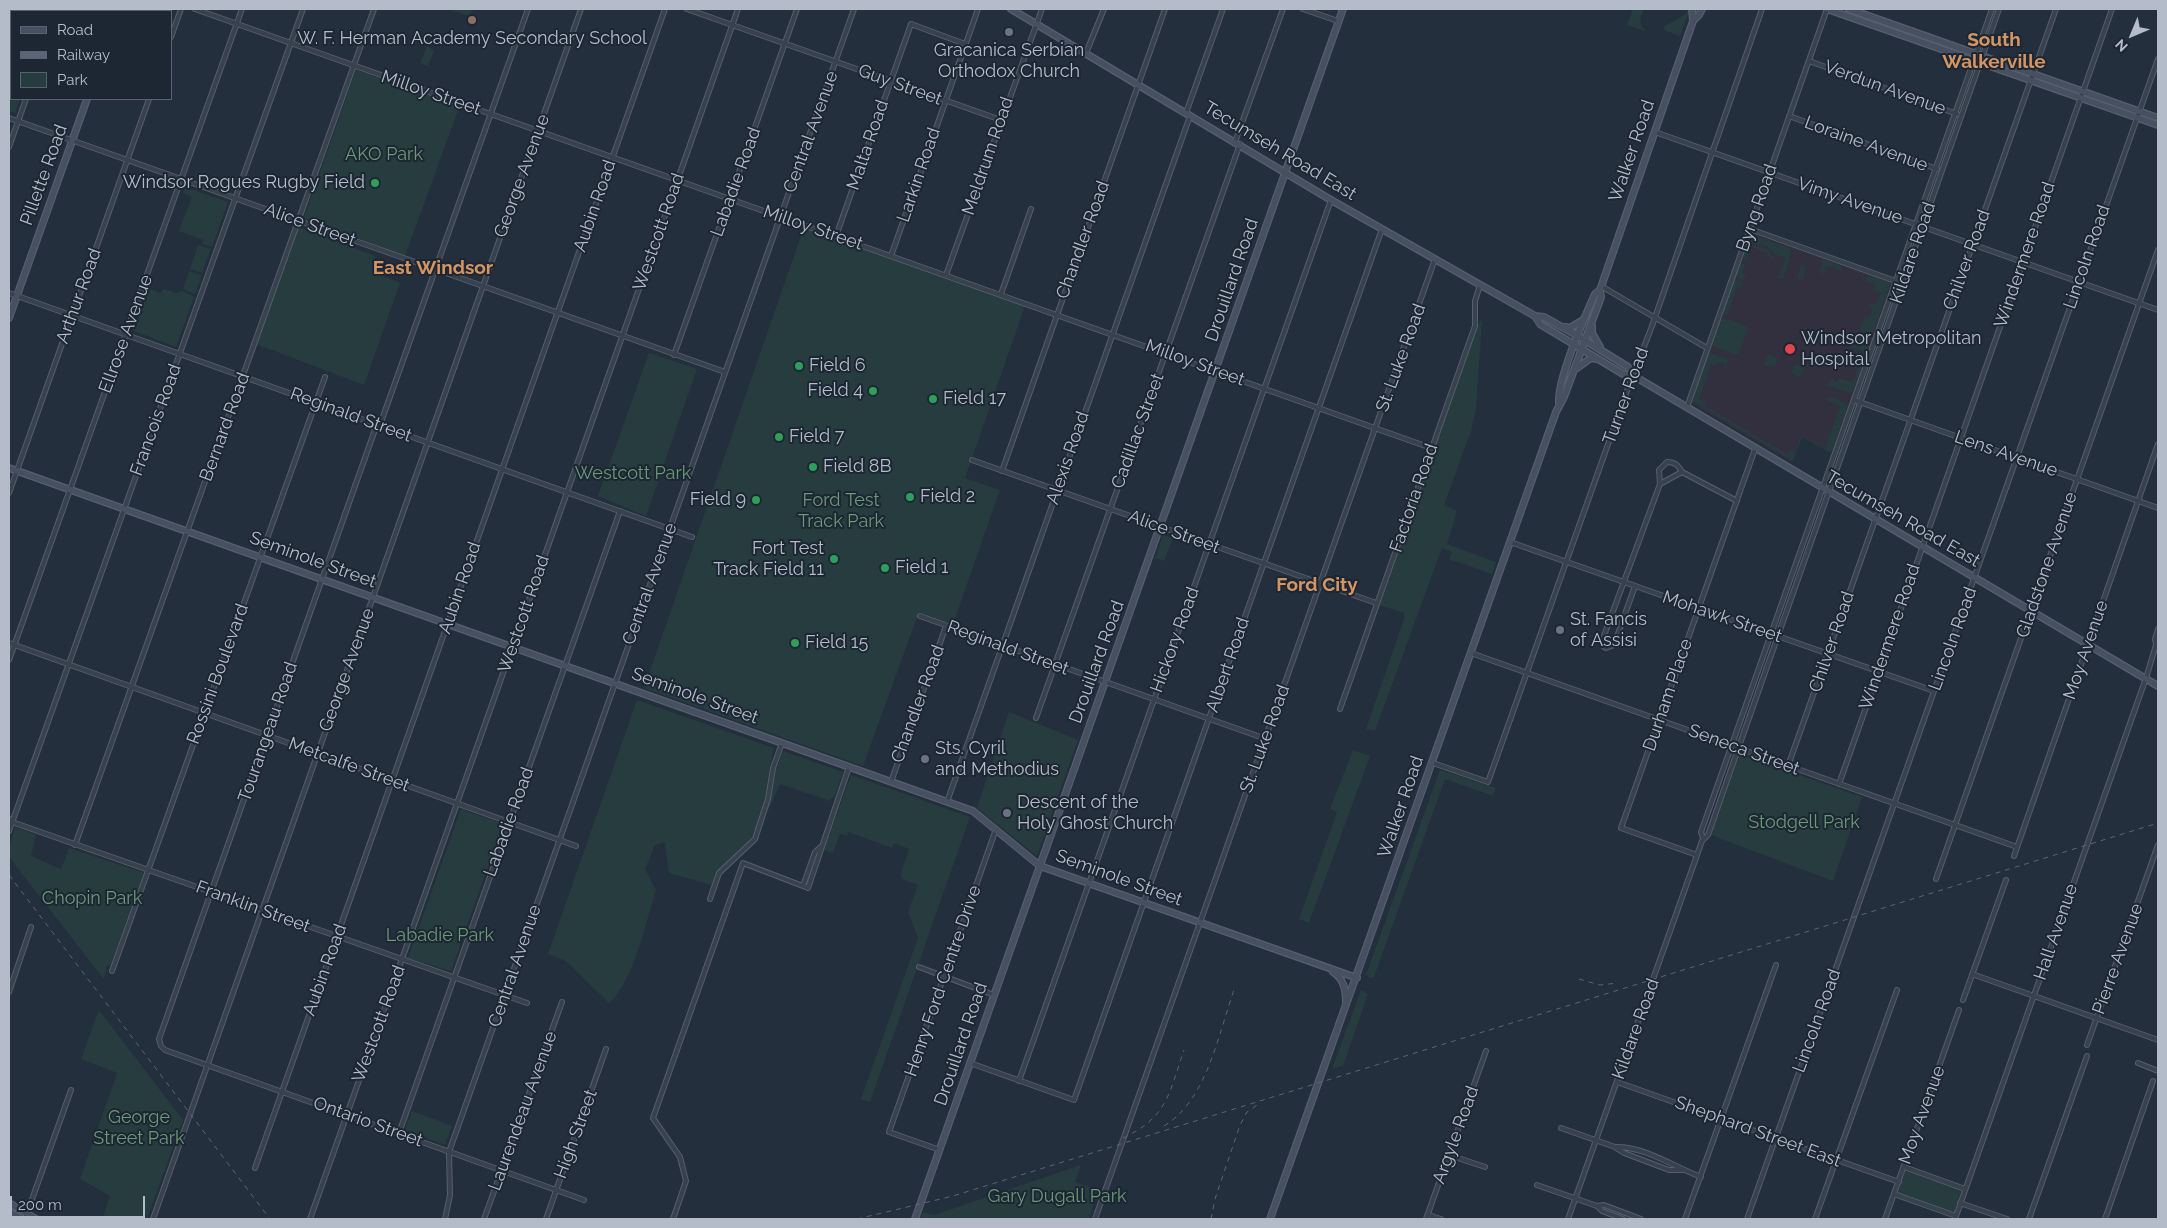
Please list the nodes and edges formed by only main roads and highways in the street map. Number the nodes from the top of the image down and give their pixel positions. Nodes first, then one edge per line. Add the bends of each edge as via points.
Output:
1 (1011, 9) edge
2 (1343, 9) edge
3 (1692, 9) edge
4 (1702, 9) edge
5 (1827, 9) edge
6 (1849, 9) edge
7 (1693, 21) junction
8 (2082, 94) junction
9 (87, 100) edge
10 (2158, 118) edge
11 (2158, 125) edge
12 (1286, 171) junction
13 (1601, 288) junction
14 (1535, 316) junction
15 (9, 318) edge
16 (1585, 318) junction
17 (1592, 322) junction
18 (1563, 327) junction
19 (1578, 336) junction
20 (1585, 340) junction
21 (1575, 344) junction
22 (1582, 349) junction
23 (1604, 352) junction
24 (1599, 359) junction
25 (1574, 371) junction
26 (1634, 376) junction
27 (1559, 405) junction
28 (9, 468) edge
29 (2158, 686) edge
30 (1040, 866) junction
31 (1329, 969) junction
32 (1357, 978) junction
33 (1346, 1007) junction
34 (9, 1203) edge
35 (1275, 1207) junction
36 (9, 1212) edge
37 (24, 1217) edge
38 (36, 1219) edge
39 (915, 1219) edge
40 (1270, 1219) edge
41 (1277, 1219) edge

1 - 12 main road, Tecumseh Road East
2 - 12 main road, Drouillard Road
3 - 7 main road, Walker Road
4 - 7 main road, Walker Road
5 - 8 main road via 1977,62
6 - 8 main road via 2033,73
7 - 13 main road, Walker Road
8 - 10 main road
8 - 11 main road
9 - 15 main road, Pillette Road
12 - 14 main road, Tecumseh Road East
12 - 30 main road, Drouillard Road
13 - 16 main road, Walker Road
13 - 17 main road, Walker Road
14 - 18 main road, Tecumseh Road East
14 - 21 main road, Tecumseh Road East via 1540,324
16 - 18 main road via 1570,328
16 - 19 main road, Walker Road
17 - 20 main road, Walker Road
17 - 23 main road via 1592,334
18 - 19 main road, Tecumseh Road East
19 - 20 main road, Tecumseh Road East
19 - 21 main road, Walker Road
20 - 22 main road, Walker Road
20 - 23 main road, Tecumseh Road East
21 - 22 main road, Tecumseh Road East
21 - 27 main road, Walker Road via 1558,394
22 - 24 main road, Tecumseh Road East
22 - 25 main road, Walker Road
23 - 26 main road, Tecumseh Road East via 1628,367
24 - 25 main road via 1591,358
24 - 26 main road, Tecumseh Road East via 1623,374
25 - 27 main road, Walker Road
26 - 29 main road, Tecumseh Road East
27 - 32 main road, Walker Road
28 - 30 main road, Seminole Street via 973,811
30 - 31 main road, Seminole Street
30 - 39 main road, Drouillard Road
31 - 32 main road, Seminole Street
31 - 33 main road via 1338,975 1346,988
32 - 33 main road, Walker Road
33 - 35 main road, Walker Road
34 - 37 main road
35 - 40 main road, Walker Road
35 - 41 main road
36 - 37 main road
37 - 38 main road

